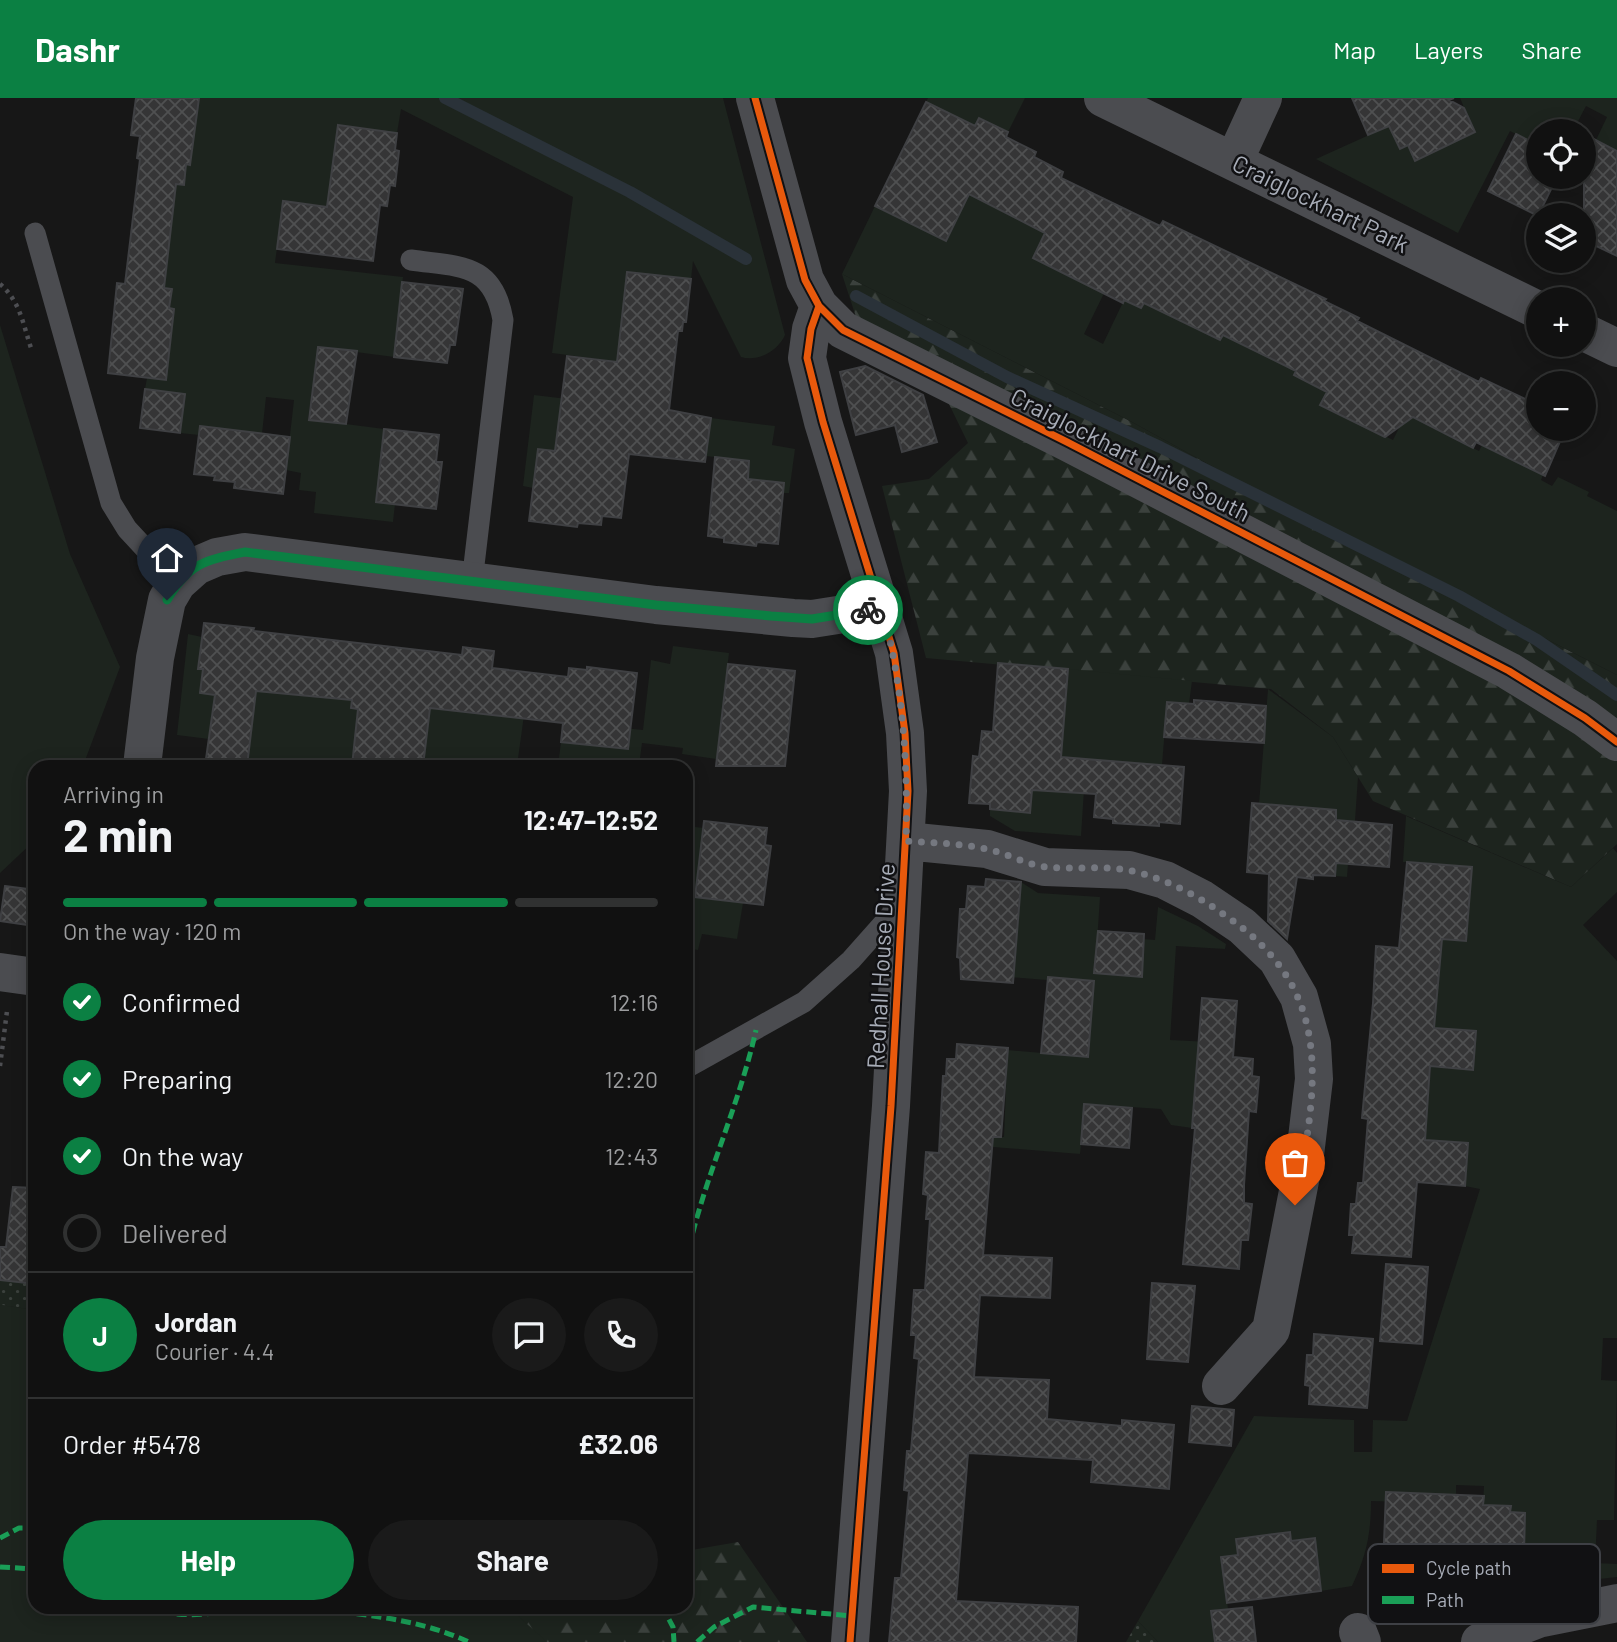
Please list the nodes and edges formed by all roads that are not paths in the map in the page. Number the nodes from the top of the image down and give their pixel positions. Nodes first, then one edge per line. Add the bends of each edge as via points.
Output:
1 (755, 98) edge
2 (1103, 98) edge
3 (1263, 98) edge
4 (1234, 161) junction
5 (35, 233) dead end
6 (411, 260) dead end
7 (1526, 304) edge
8 (819, 306) junction
9 (1596, 338) edge
10 (1617, 348) edge
11 (472, 582) junction
12 (177, 583) junction
13 (882, 608) junction
14 (1617, 742) edge
15 (143, 760) edge
16 (906, 841) junction
17 (903, 901) junction
18 (693, 1064) edge
19 (1221, 1385) dead end
20 (1525, 1624) edge
21 (850, 1642) edge
22 (1480, 1642) edge

1 - 8 street, Craiglockhart Drive South via 805,279
2 - 4 street, Craiglockhart Park
3 - 4 street
4 - 7 street, Craiglockhart Park
5 - 12 lane via 111,503 127,529
6 - 11 lane via 470,268 484,279 500,304 503,320
8 - 13 street, Redhall House Drive via 807,358
8 - 14 street, Craiglockhart Drive South via 843,330 1509,671
9 - 10 street
11 - 12 street via 245,552 195,566
11 - 13 street via 812,619
12 - 15 street via 162,620
13 - 16 street, Redhall House Drive via 894,653 905,733
16 - 17 street, Redhall House Drive
16 - 19 street via 987,849 1045,867 1129,870 1165,880 1242,926 1277,960 1299,997 1312,1044 1314,1079 1305,1154 1271,1330
17 - 18 lane via 851,960 804,1002
17 - 21 street, Redhall House Drive
20 - 22 street

